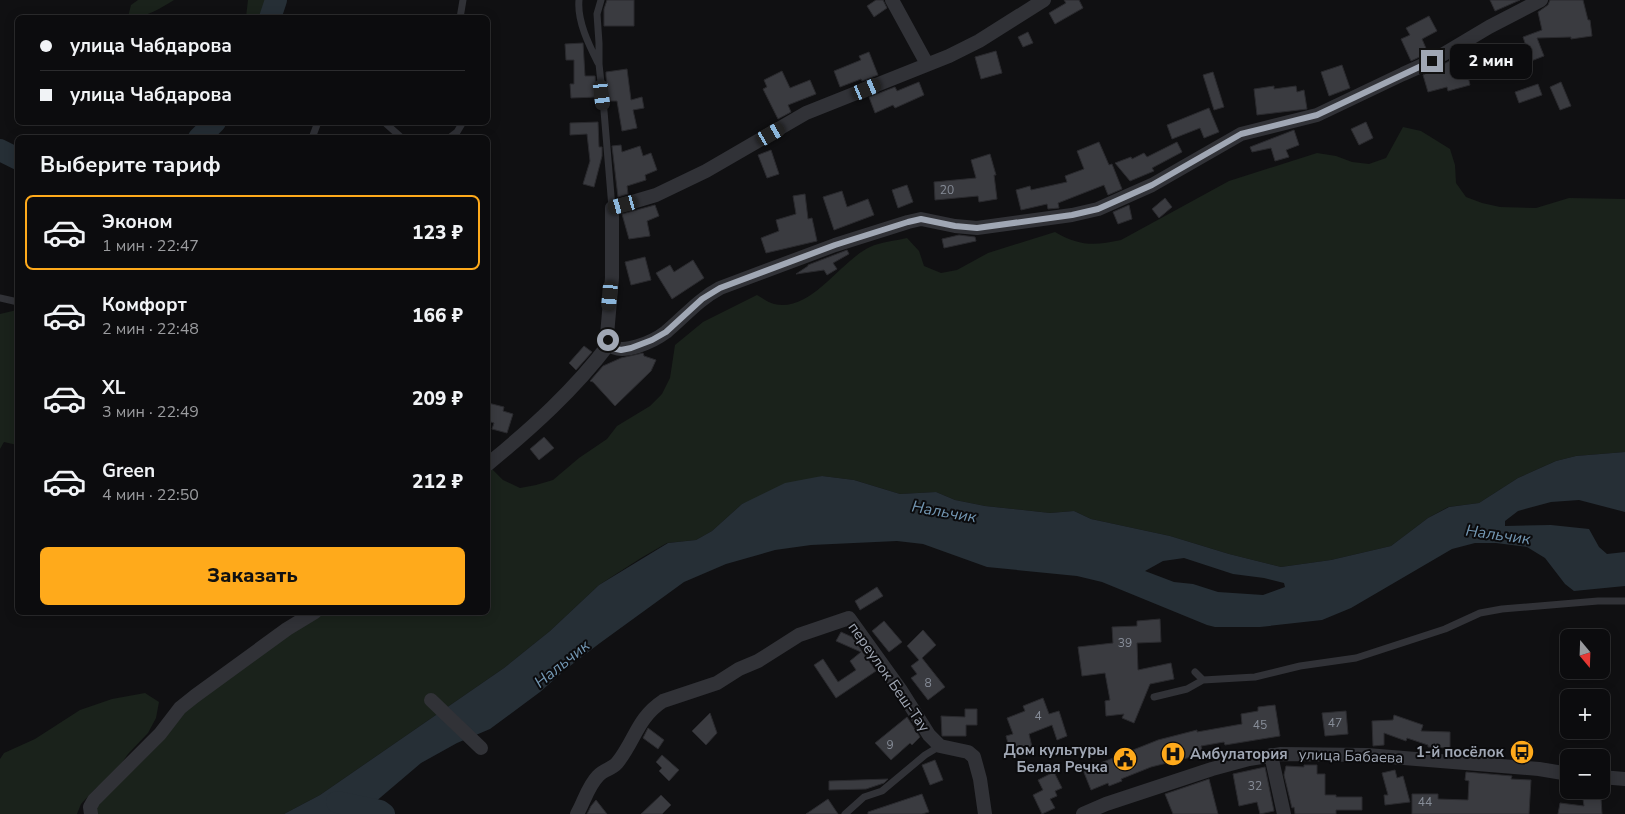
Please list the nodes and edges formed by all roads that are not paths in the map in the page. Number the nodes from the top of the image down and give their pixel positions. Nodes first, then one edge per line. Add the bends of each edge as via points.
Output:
1 (463, 0) edge
2 (579, 0) edge
3 (601, 0) edge
4 (892, 0) edge
5 (1044, 0) edge
6 (1541, 0) edge
7 (460, 15) edge
8 (598, 64) junction
9 (927, 64) junction
10 (387, 125) edge
11 (461, 125) edge
12 (399, 135) edge
13 (453, 135) edge
14 (612, 208) junction
15 (0, 298) edge
16 (15, 301) edge
17 (609, 344) junction
18 (490, 462) edge
19 (1625, 601) edge
20 (310, 615) edge
21 (1195, 672) dead end
22 (1203, 680) junction
23 (1154, 697) dead end
24 (433, 701) dead end
25 (940, 746) junction
26 (480, 747) dead end
27 (1271, 755) junction
28 (1560, 772) edge
29 (1610, 778) edge
30 (1625, 779) edge
31 (91, 814) edge
32 (577, 814) edge
33 (845, 814) edge
34 (985, 814) edge
35 (1083, 814) edge
36 (1284, 814) edge

1 - 7 lane
2 - 8 lane via 579,15
3 - 8 lane via 597,14
4 - 9 street
5 - 9 street via 979,41
6 - 17 street via 1432,61 1317,115 1241,134 1152,185 1098,209 977,228 921,219 908,222 835,245 709,293 666,332 652,340 621,350
8 - 14 lane
9 - 14 street via 806,113 706,171 656,194
10 - 12 lane
11 - 13 lane
14 - 17 street
15 - 16 lane
17 - 18 street via 543,417
19 - 22 lane via 1480,613 1445,629 1356,658 1255,677
20 - 31 street via 180,708 160,734 94,800
21 - 22 lane
22 - 23 lane via 1187,690
24 - 26 street
25 - 32 street, переулок Беш-Тау via 929,735 849,618 799,635 717,682 657,705 641,722 616,764 597,777
25 - 33 lane via 882,791 864,797
25 - 34 street, переулок Беш-Тау via 968,752 974,757
27 - 28 street, улица Бабаева via 1367,755
27 - 35 street, улица Бабаева via 1212,769
27 - 36 street
29 - 30 street

